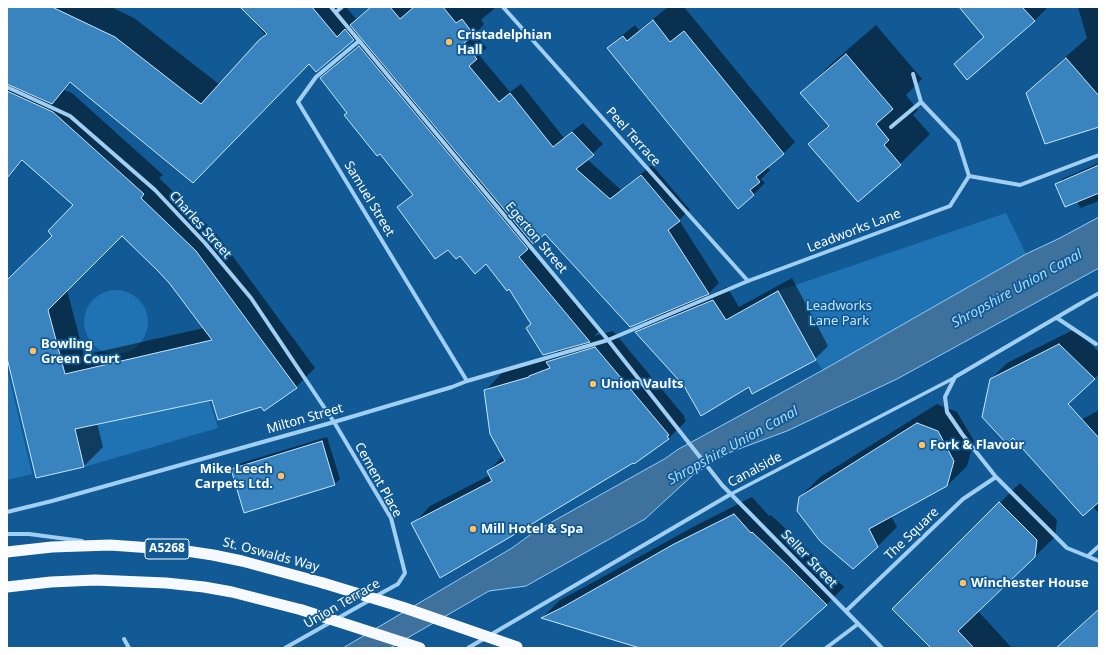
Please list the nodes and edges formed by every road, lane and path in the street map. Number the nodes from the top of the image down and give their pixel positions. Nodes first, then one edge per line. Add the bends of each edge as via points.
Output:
1 (331, 7) edge
2 (342, 7) edge
3 (503, 7) edge
4 (336, 12) junction
5 (359, 41) junction
6 (913, 74) dead end
7 (7, 87) edge
8 (921, 102) junction
9 (891, 127) dead end
10 (1099, 155) edge
11 (969, 176) junction
12 (748, 281) junction
13 (1099, 294) edge
14 (1083, 302) joint
15 (1057, 318) junction
16 (608, 340) junction
17 (1096, 344) dead end
18 (955, 377) junction
19 (467, 381) junction
20 (334, 422) junction
21 (996, 477) junction
22 (722, 485) joint
23 (731, 494) junction
24 (7, 512) edge
25 (7, 534) edge
26 (110, 545) junction
27 (1099, 546) edge
28 (7, 552) edge
29 (1088, 556) junction
30 (1099, 560) edge
31 (405, 573) joint
32 (7, 587) edge
33 (846, 611) junction
34 (858, 624) junction
35 (124, 639) dead end
36 (129, 648) edge
37 (285, 648) edge
38 (420, 648) edge
39 (468, 648) edge
40 (518, 648) edge
41 (826, 648) edge
42 (882, 648) edge

1 - 4 street, Egerton Street
2 - 4 street
3 - 12 street, Peel Terrace
4 - 5 street, Egerton Street
5 - 16 street, Egerton Street
5 - 19 street, Samuel Street via 316,77 298,102
6 - 8 street
7 - 20 street, Charles Street via 70,116 156,190 251,298
8 - 9 street
8 - 11 street via 958,141
10 - 11 street via 1020,184
11 - 12 street, Leadworks Lane via 950,206
12 - 16 street, Leadworks Lane
13 - 14 street, Canalside
14 - 15 street, Canalside
15 - 17 street
15 - 18 street, Canalside
16 - 19 street, Milton Street
16 - 22 street, Egerton Street
18 - 21 street via 945,397 947,412
18 - 23 street, Canalside
19 - 20 street, Milton Street
20 - 24 street, Milton Street
20 - 31 street, Cement Place via 391,518
21 - 29 street via 1067,548
21 - 33 street, The Square via 963,499
22 - 23 street, Seller Street
23 - 33 street, Seller Street
23 - 39 street, Canalside
25 - 26 street via 29,534
26 - 28 highway, St. Oswalds Way / A5268
26 - 40 highway, St. Oswalds Way / A5268, bridge via 180,550 267,567 402,607
27 - 29 street
29 - 30 street
31 - 37 street, Union Terrace via 398,584
32 - 38 highway, bridge via 95,580 166,582 204,587 302,610
33 - 34 street, Seller Street
34 - 41 street
34 - 42 street, Seller Street
35 - 36 street

